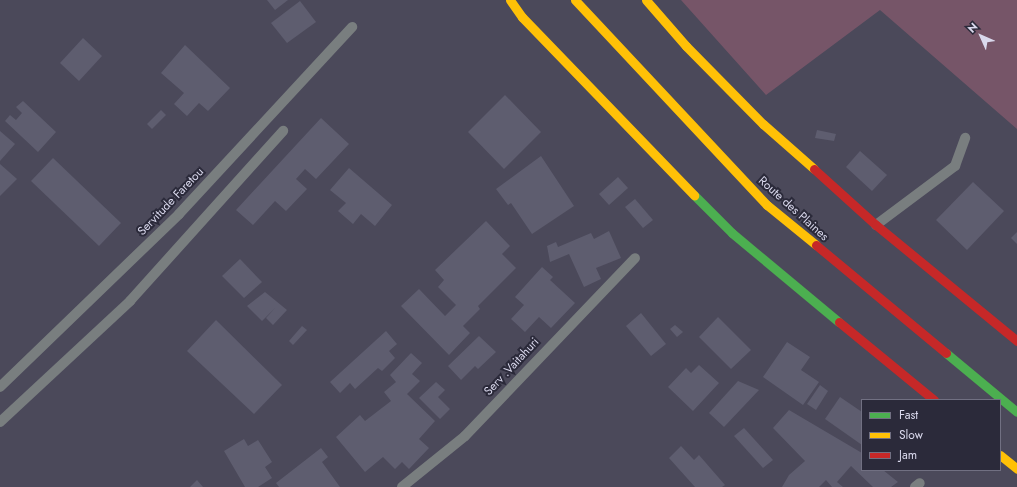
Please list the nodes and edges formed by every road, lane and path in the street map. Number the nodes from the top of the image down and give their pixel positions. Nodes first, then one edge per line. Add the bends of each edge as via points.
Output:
1 (510, 0) edge
2 (575, 0) edge
3 (646, 0) edge
4 (352, 27) dead end
5 (283, 131) dead end
6 (965, 138) dead end
7 (876, 225) junction
8 (635, 258) dead end
9 (1017, 341) edge
10 (0, 387) edge
11 (933, 399) edge
12 (1017, 412) edge
13 (0, 422) edge
14 (1001, 456) edge
15 (1017, 469) edge
16 (402, 487) edge

1 - 11 main road via 522,17 625,126 732,233
2 - 12 main road, Route des Plaines via 767,205
3 - 7 main road via 686,46 763,124
4 - 10 street, Servitude Faretou via 178,214
5 - 13 street via 130,300
6 - 7 street via 956,166
7 - 9 main road
8 - 16 street, Serv .Vaitahuri via 465,436
14 - 15 main road

